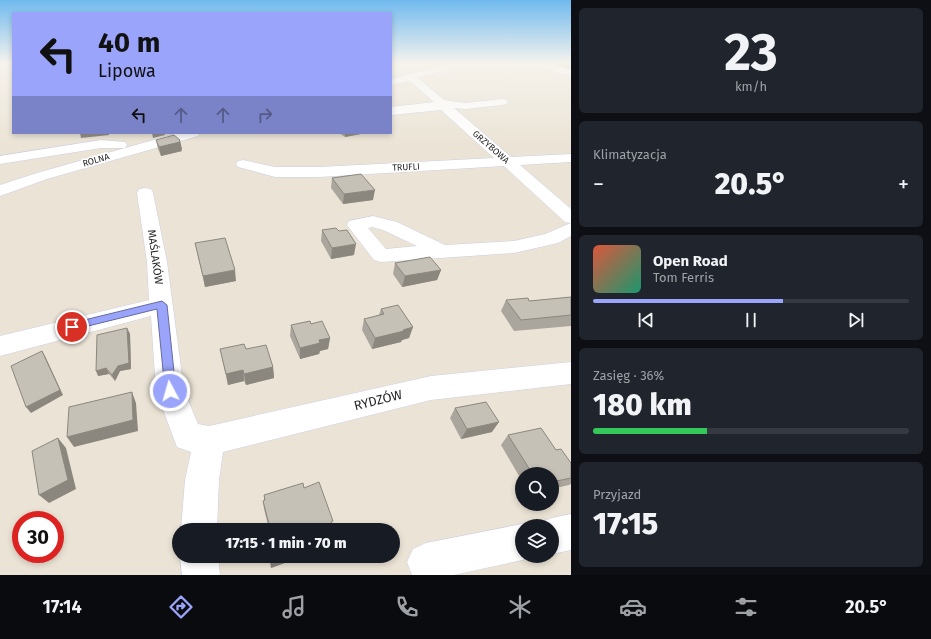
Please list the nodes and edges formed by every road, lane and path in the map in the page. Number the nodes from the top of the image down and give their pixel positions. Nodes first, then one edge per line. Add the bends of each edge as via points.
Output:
1 (426, 90) edge
2 (502, 102) dead end
3 (444, 107) junction
4 (392, 110) edge
5 (188, 134) edge
6 (139, 143) edge
7 (571, 158) edge
8 (0, 160) edge
9 (508, 161) junction
10 (243, 164) dead end
11 (0, 191) edge
12 (145, 193) dead end
13 (571, 218) edge
14 (571, 229) edge
15 (442, 251) dead end
16 (162, 305) junction
17 (0, 346) edge
18 (571, 373) edge
19 (199, 439) junction
20 (199, 523) edge
21 (571, 532) edge
22 (559, 535) edge
23 (515, 543) edge
24 (200, 563) edge
25 (201, 575) edge
26 (432, 575) edge

1 - 3 street, GRZYBOWA
2 - 3 street via 453,109
3 - 4 street
3 - 9 street, GRZYBOWA
5 - 6 street, ROLNA
6 - 8 street via 101,144
6 - 11 street, ROLNA
7 - 9 street, TRUFLI
9 - 10 street, TRUFLI via 318,172 274,172
9 - 13 street, GRZYBOWA
12 - 16 street, MAŚLAKÓW
14 - 15 street via 552,239 514,247
16 - 17 street
16 - 19 street, MAŚLAKÓW via 170,391
18 - 19 street, RYDZÓW via 431,388
19 - 20 street via 202,480
21 - 22 street
23 - 26 street via 426,562
24 - 25 street

